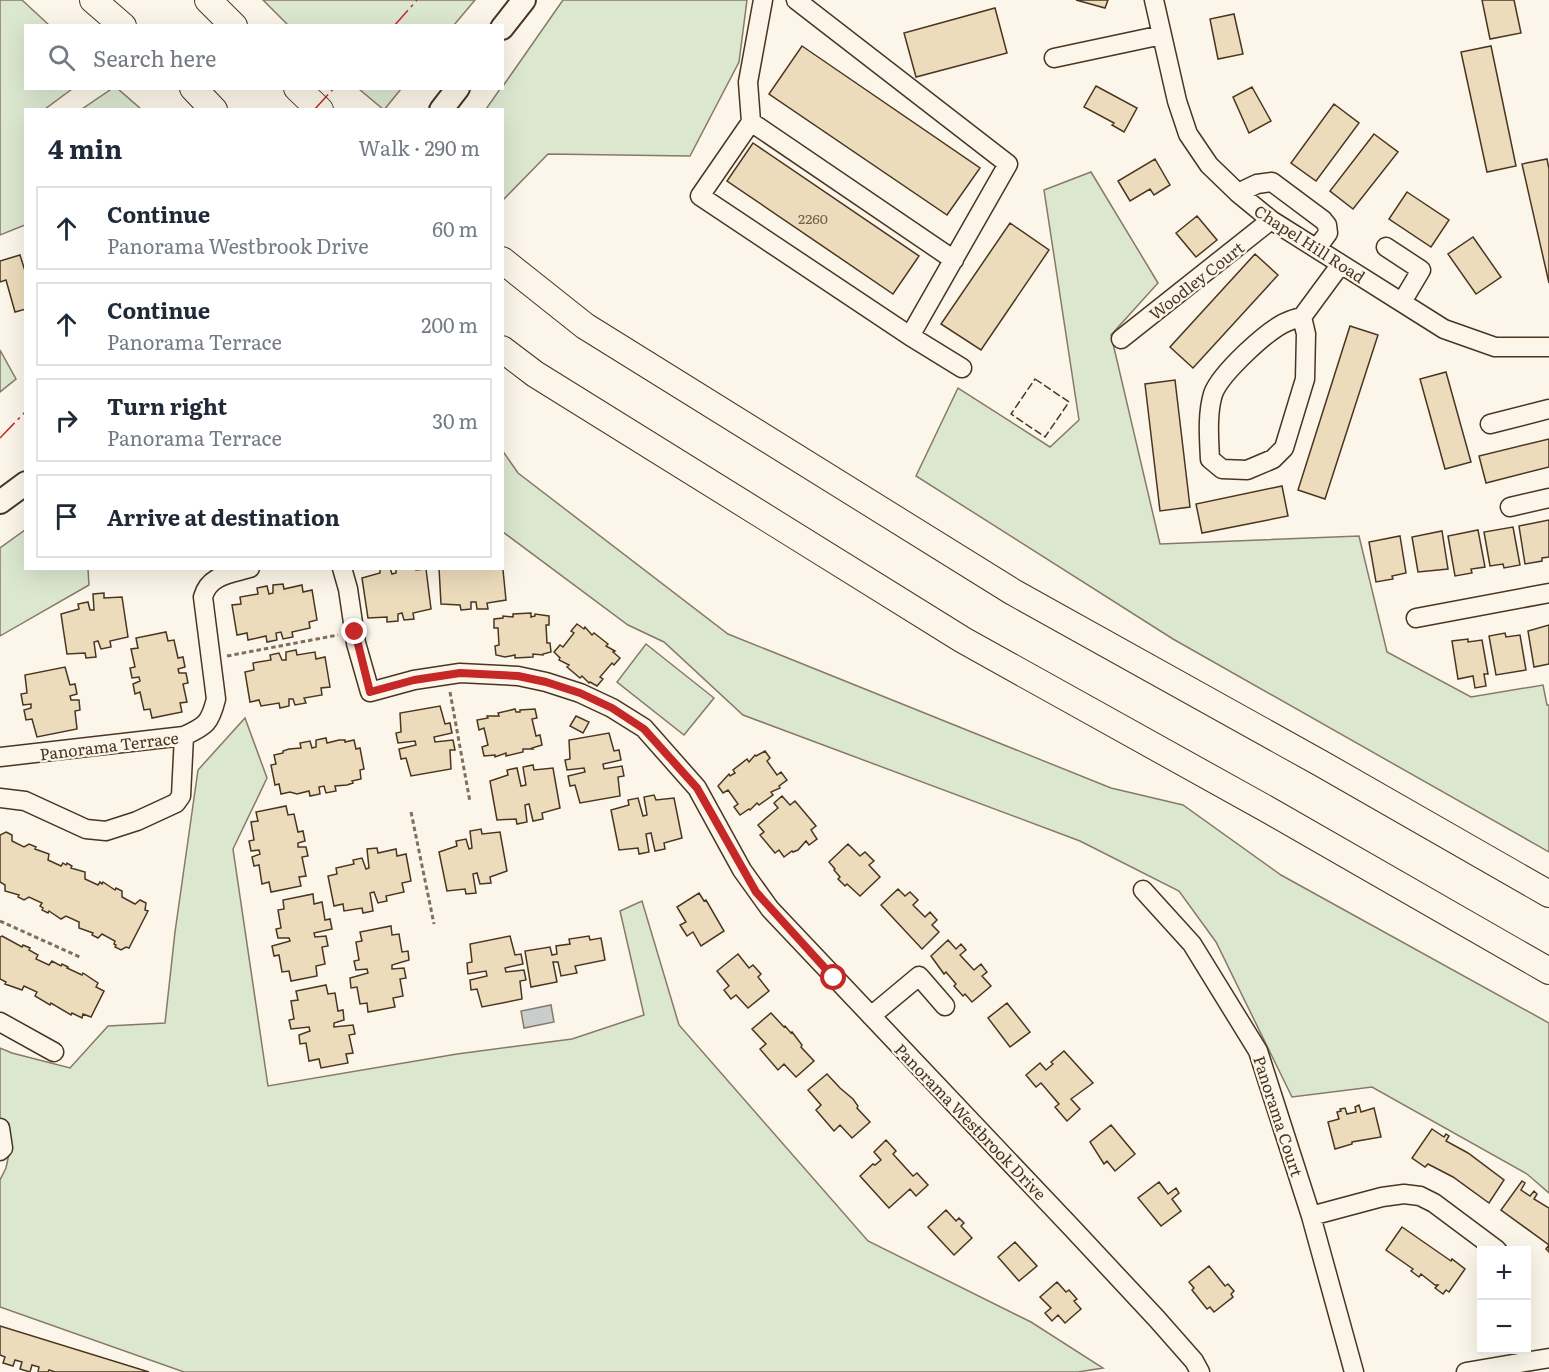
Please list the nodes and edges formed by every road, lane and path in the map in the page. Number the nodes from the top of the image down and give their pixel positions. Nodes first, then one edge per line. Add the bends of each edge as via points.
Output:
1 (93, 0) edge
2 (105, 0) edge
3 (208, 0) edge
4 (524, 0) edge
5 (763, 0) edge
6 (796, 0) edge
7 (1154, 0) edge
8 (121, 24) edge
9 (128, 24) edge
10 (232, 24) edge
11 (504, 25) edge
12 (1162, 35) junction
13 (1054, 58) dead end
14 (195, 90) edge
15 (456, 90) edge
16 (212, 108) edge
17 (443, 108) edge
18 (750, 122) junction
19 (1238, 193) junction
20 (1272, 220) junction
21 (1386, 246) dead end
22 (1317, 248) junction
23 (954, 260) junction
24 (504, 263) edge
25 (1341, 264) junction
26 (1401, 302) junction
27 (1302, 317) junction
28 (910, 336) junction
29 (1122, 339) dead end
30 (1549, 347) edge
31 (504, 351) edge
32 (962, 368) dead end
33 (1549, 409) edge
34 (1490, 424) dead end
35 (24, 484) edge
36 (1549, 498) edge
37 (0, 502) edge
38 (1510, 507) dead end
39 (243, 570) edge
40 (343, 570) edge
41 (1549, 593) edge
42 (1416, 618) dead end
43 (355, 632) junction
44 (212, 659) junction
45 (447, 675) junction
46 (184, 736) junction
47 (0, 757) edge
48 (0, 798) edge
49 (470, 802) dead end
50 (411, 813) dead end
51 (1143, 890) dead end
52 (1549, 894) edge
53 (0, 921) edge
54 (434, 924) dead end
55 (82, 958) dead end
56 (1549, 971) edge
57 (945, 1006) dead end
58 (871, 1016) junction
59 (0, 1022) edge
60 (54, 1052) dead end
61 (0, 1128) edge
62 (0, 1151) edge
63 (1311, 1216) junction
64 (1493, 1246) edge
65 (1549, 1358) edge
66 (1200, 1372) edge
67 (1354, 1372) edge
68 (1466, 1372) edge

1 - 8 highway
2 - 9 highway
3 - 10 highway
4 - 11 main road
5 - 18 street via 748,82
6 - 23 street via 1008,164
7 - 12 street, Chapel Hill Road
12 - 13 street
12 - 19 street, Chapel Hill Road via 1188,134 1209,165
14 - 16 highway
15 - 17 main road
18 - 23 street
18 - 28 street via 700,196
19 - 20 street, Chapel Hill Road
19 - 22 street via 1272,182 1327,225 1328,233
20 - 22 street, Chapel Hill Road
20 - 29 street, Woodley Court
21 - 26 street via 1421,270
22 - 25 street, Chapel Hill Road
23 - 28 street
24 - 52 highway via 585,326 1013,592
25 - 26 street, Chapel Hill Road
25 - 27 street
26 - 30 street, Chapel Hill Road via 1444,329 1495,347
27 - 27 street via 1306,334 1305,379 1284,448 1273,459 1247,470 1222,469 1210,459 1209,430 1213,396 1219,382 1268,335 1287,321
28 - 32 street
31 - 56 highway via 535,374 963,640
33 - 34 street
35 - 37 main road
36 - 38 street
39 - 44 street, Panorama Terrace via 212,580 206,588 203,597
40 - 43 street
41 - 42 street
43 - 44 path
43 - 45 street via 370,692
44 - 46 street, Panorama Terrace via 216,685 213,711 204,727
45 - 49 path
45 - 58 street, Panorama Westbrook Drive via 518,676 546,682 612,708 644,729 697,788 742,870 770,909
46 - 47 street, Panorama Terrace
46 - 48 street via 181,796 176,803 137,821 106,831 86,829 25,801
50 - 54 path
51 - 63 street, Panorama Court via 1192,944 1258,1051
53 - 55 path
57 - 58 street via 919,976
58 - 66 street, Panorama Westbrook Drive via 1156,1319
59 - 60 street
61 - 62 street
63 - 64 street via 1382,1197 1420,1196
63 - 67 street, Panorama Court
65 - 68 street

